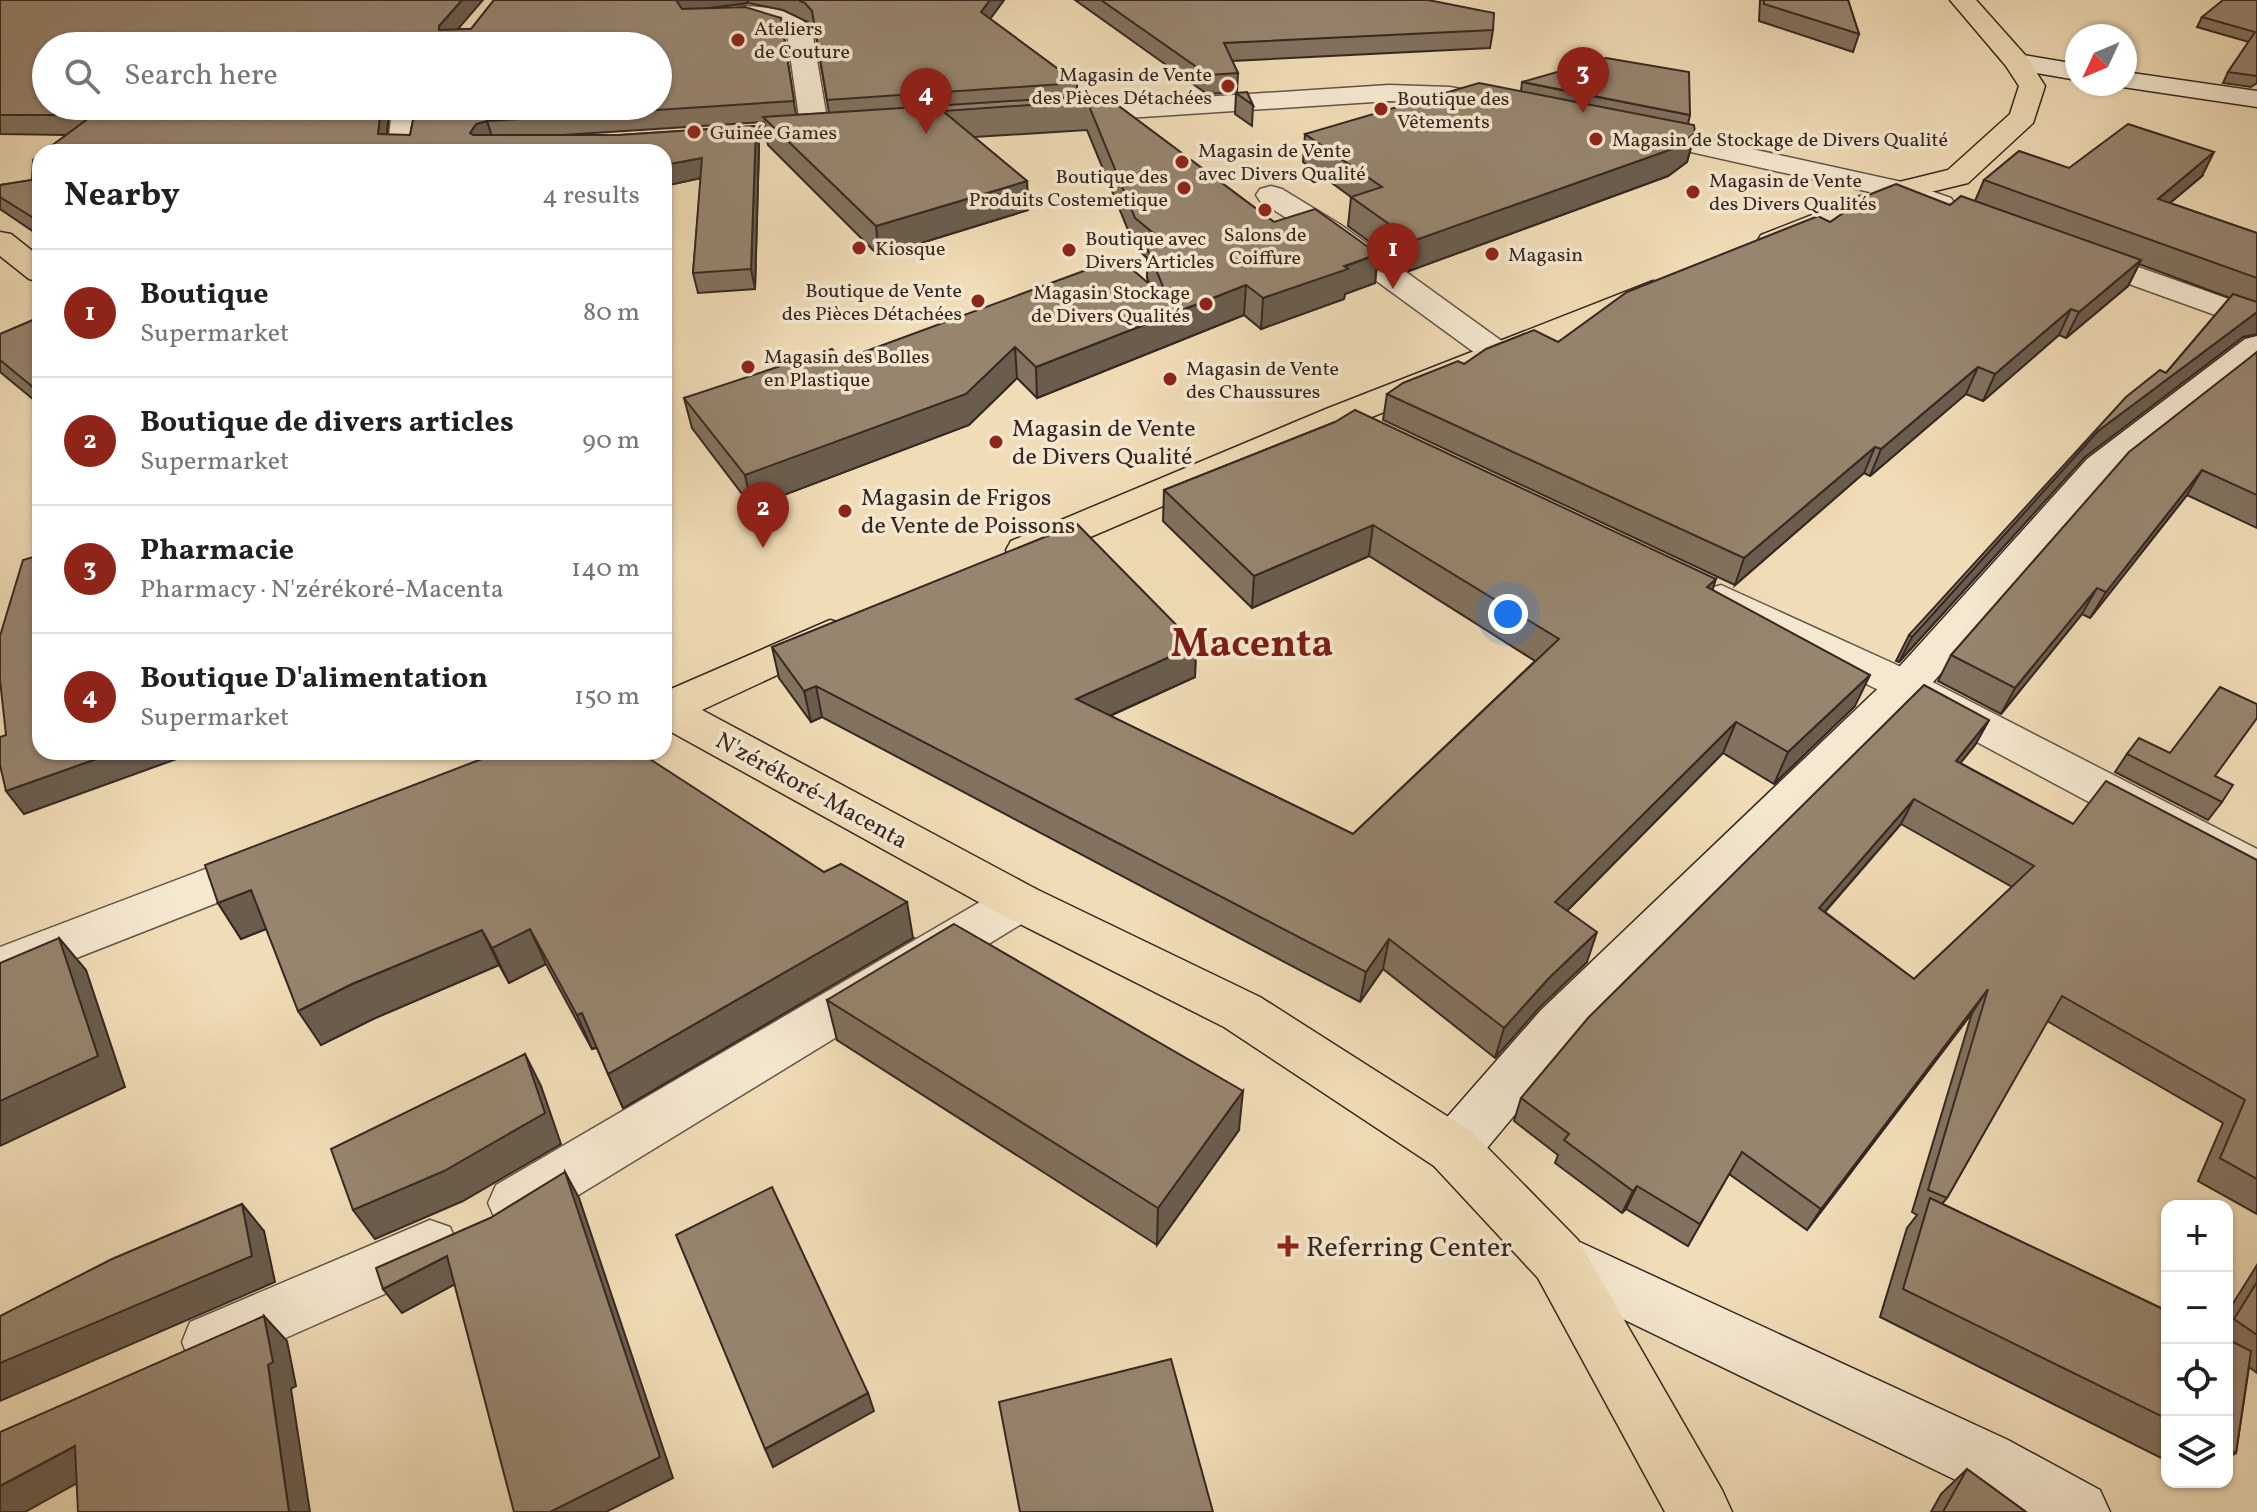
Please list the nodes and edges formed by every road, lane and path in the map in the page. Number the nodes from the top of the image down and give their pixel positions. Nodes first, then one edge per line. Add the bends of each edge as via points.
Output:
1 (1962, 0) edge
2 (695, 19) edge
3 (2017, 62) junction
4 (2065, 70) edge
5 (2137, 82) edge
6 (2257, 99) edge
7 (1521, 108) edge
8 (1039, 116) edge
9 (405, 120) edge
10 (1608, 126) edge
11 (847, 128) edge
12 (815, 131) junction
13 (785, 133) edge
14 (402, 144) edge
15 (1901, 190) junction
16 (1271, 195) dead end
17 (1960, 212) edge
18 (0, 241) edge
19 (2049, 244) edge
20 (1743, 254) edge
21 (32, 266) edge
22 (1685, 278) edge
23 (2257, 320) edge
24 (2257, 346) edge
25 (1498, 354) junction
26 (1339, 417) junction
27 (1382, 437) edge
28 (1002, 560) edge
29 (1694, 585) edge
30 (856, 622) edge
31 (1906, 686) junction
32 (672, 705) edge
33 (672, 713) edge
34 (307, 849) edge
35 (2257, 870) edge
36 (1019, 902) junction
37 (0, 968) edge
38 (1453, 1149) junction
39 (1558, 1259) junction
40 (171, 1360) edge
41 (1700, 1512) edge
42 (2078, 1512) edge

1 - 3 main road
2 - 12 street via 728,12 773,16 799,30
3 - 4 street
3 - 15 main road via 2032,86 2023,117 1958,177
5 - 6 street
7 - 8 street via 1450,95 1389,93
9 - 14 street
10 - 15 street
11 - 12 street
12 - 13 street
15 - 17 street
15 - 20 main road
16 - 25 street
18 - 21 main road
19 - 23 street
22 - 25 main road
24 - 31 street via 2100,467
25 - 26 main road
26 - 27 street
26 - 28 main road
29 - 31 street
30 - 32 main road, N'zérékoré-Macenta
31 - 35 street
31 - 38 street via 1559,1025
33 - 36 main road, N'zérékoré-Macenta
34 - 37 street
36 - 38 main road, N'zérékoré-Macenta via 1242,1012
36 - 40 street via 484,1222
38 - 39 main road, N'zérékoré-Macenta
39 - 41 main road, N'zérékoré-Macenta
39 - 42 street via 1986,1462

